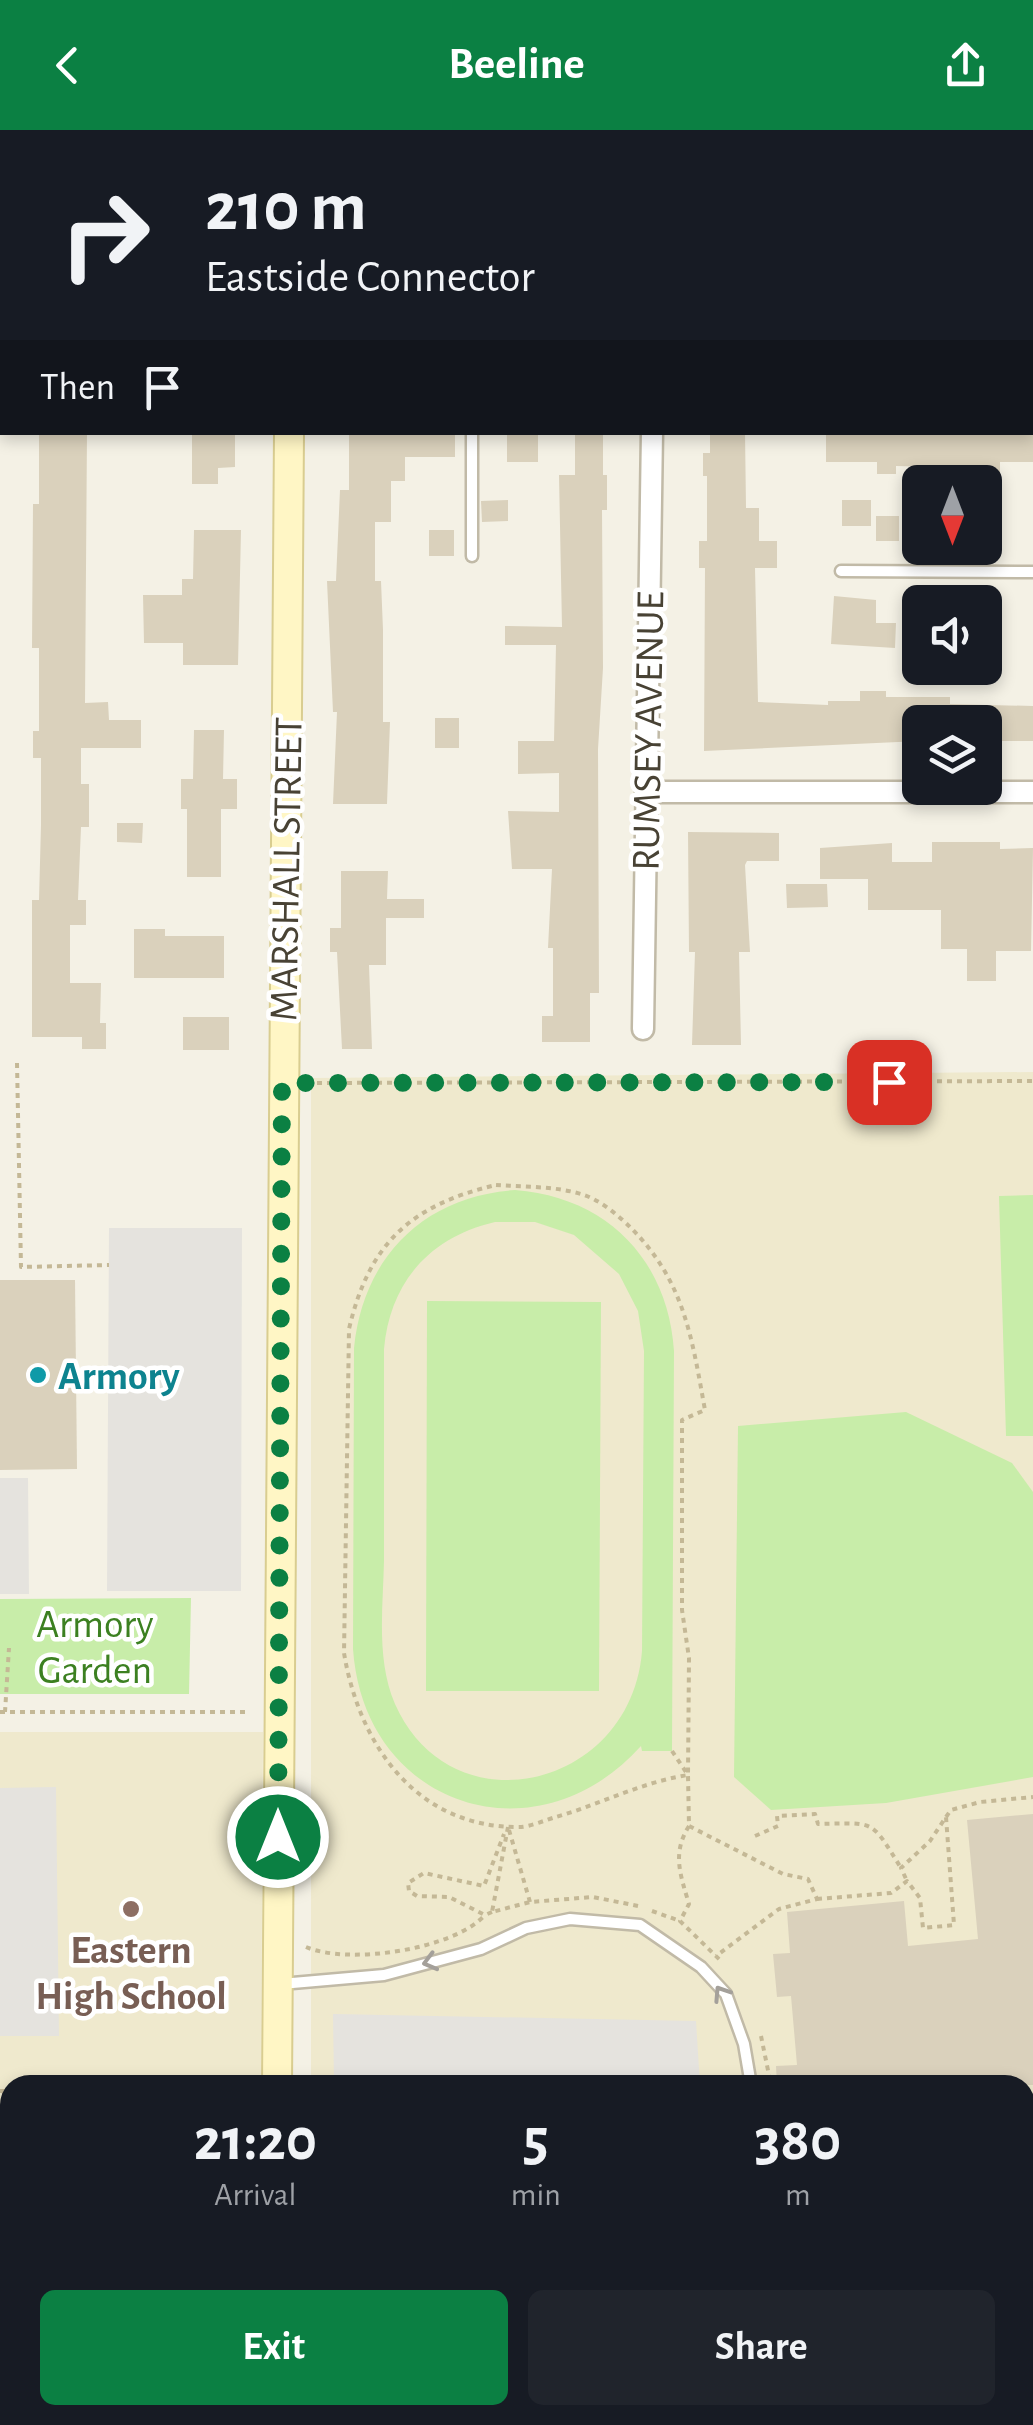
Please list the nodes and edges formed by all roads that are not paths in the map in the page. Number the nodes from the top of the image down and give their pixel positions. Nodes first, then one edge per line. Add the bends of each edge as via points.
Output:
1 (289, 435) edge
2 (472, 435) edge
3 (652, 435) edge
4 (472, 556) dead end
5 (841, 571) dead end
6 (1033, 572) edge
7 (646, 792) junction
8 (1033, 792) edge
9 (643, 1029) dead end
10 (278, 1985) junction
11 (277, 2075) edge
12 (749, 2075) edge

1 - 10 street, MARSHALL STREET
2 - 4 lane
3 - 7 street, RUMSEY AVENUE
5 - 6 lane
7 - 8 street
7 - 9 street, RUMSEY AVENUE
10 - 11 street, MARSHALL STREET
12 -> 10 lane via 726,1994 640,1925 570,1919 384,1975

